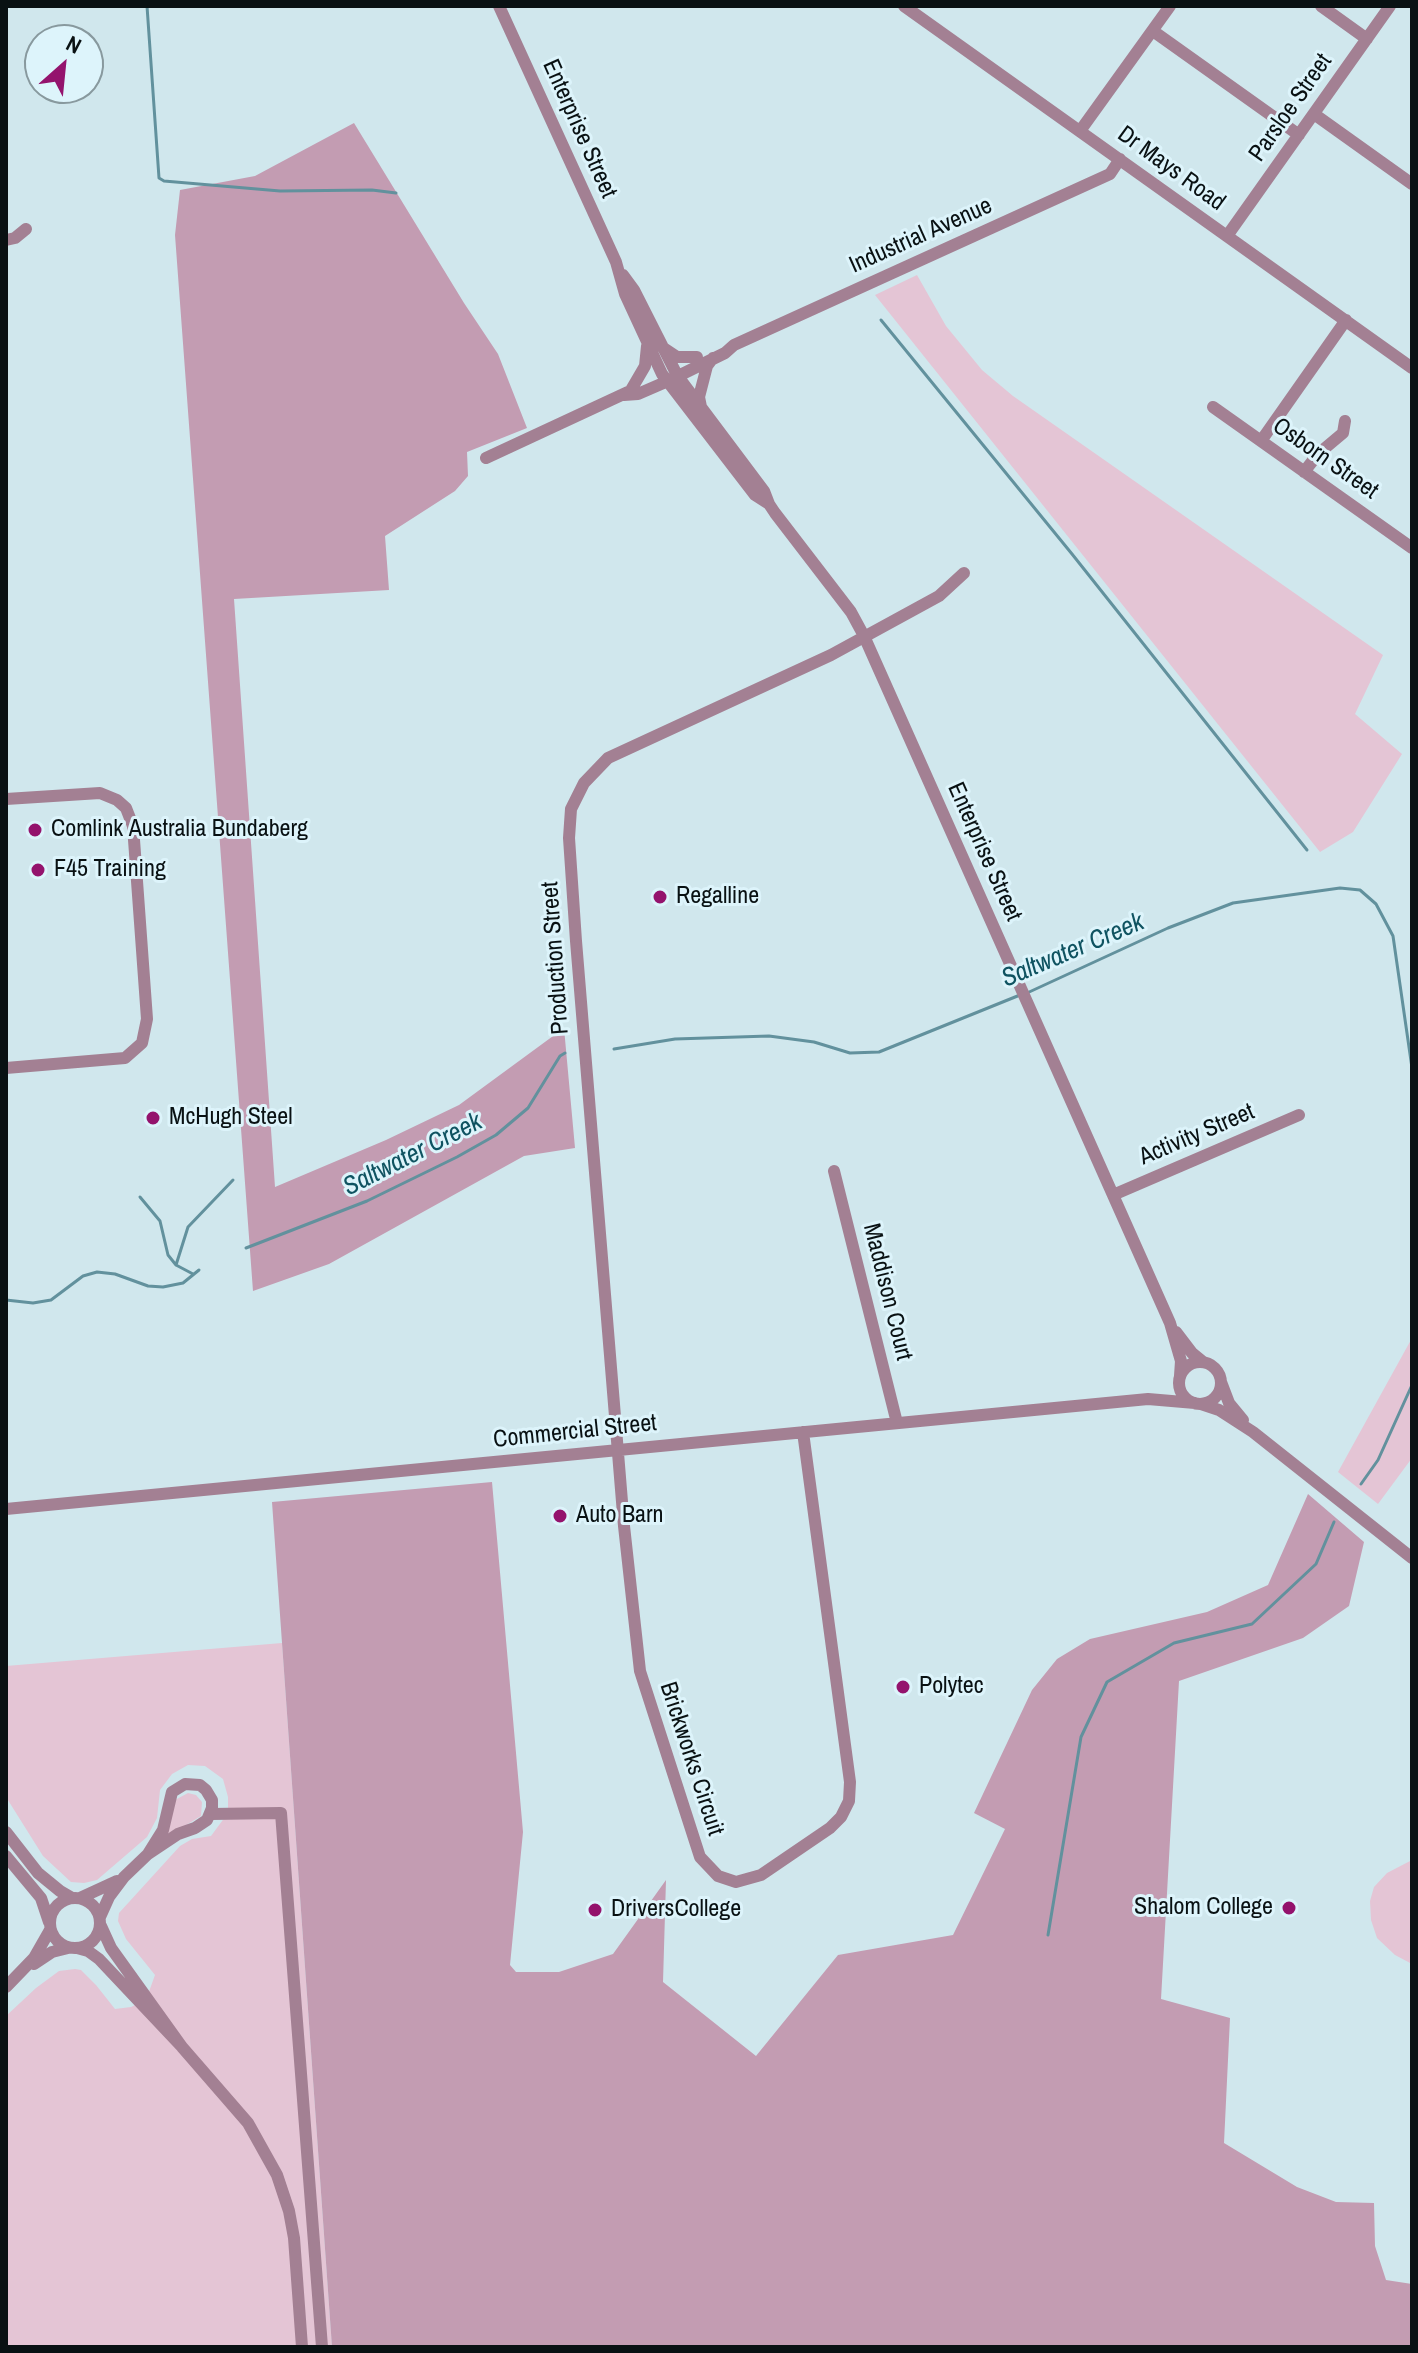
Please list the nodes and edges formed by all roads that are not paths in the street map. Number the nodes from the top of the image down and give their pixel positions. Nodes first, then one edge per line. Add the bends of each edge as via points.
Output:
1 (499, 6) edge
2 (904, 6) edge
3 (1170, 6) edge
4 (1321, 6) edge
5 (1390, 6) edge
6 (1153, 31) junction
7 (1367, 39) junction
8 (1314, 114) junction
9 (1080, 131) junction
10 (1299, 135) junction
11 (1120, 159) junction
12 (1412, 184) edge
13 (26, 229) dead end
14 (1227, 236) junction
15 (6, 240) edge
16 (1346, 320) junction
17 (653, 344) junction
18 (734, 345) junction
19 (697, 357) junction
20 (713, 358) junction
21 (1412, 368) edge
22 (670, 375) junction
23 (627, 393) junction
24 (701, 407) junction
25 (1213, 407) dead end
26 (1345, 421) dead end
27 (1261, 441) junction
28 (486, 458) dead end
29 (1304, 472) junction
30 (769, 504) junction
31 (1412, 548) edge
32 (964, 573) dead end
33 (864, 636) junction
34 (6, 799) edge
35 (6, 1068) edge
36 (1299, 1115) dead end
37 (834, 1171) dead end
38 (1113, 1195) junction
39 (1170, 1323) junction
40 (1203, 1362) junction
41 (1180, 1378) junction
42 (1221, 1382) junction
43 (1148, 1399) junction
44 (1198, 1403) junction
45 (897, 1423) junction
46 (803, 1432) junction
47 (1253, 1432) junction
48 (618, 1450) junction
49 (7, 1509) edge
50 (1412, 1558) edge
51 (211, 1814) junction
52 (6, 1832) edge
53 (148, 1854) junction
54 (6, 1856) edge
55 (124, 1877) junction
56 (76, 1898) junction
57 (100, 1922) junction
58 (50, 1926) junction
59 (73, 1948) junction
60 (24, 1970) junction
61 (6, 1987) edge
62 (182, 2047) junction
63 (302, 2347) edge
64 (322, 2347) edge

1 - 17 street, Enterprise Street via 625,294
2 - 9 street, Dr Mays Road
3 - 6 street
4 - 7 street
5 - 7 street, Parsloe Street
6 - 9 street
6 - 10 street
7 - 8 street, Parsloe Street
8 - 10 street, Parsloe Street
8 - 12 street
9 - 11 street, Dr Mays Road
10 - 14 street, Parsloe Street
11 - 14 street, Dr Mays Road
11 - 18 street, Industrial Avenue via 1110,174
13 - 15 street
14 - 16 street, Dr Mays Road
16 - 21 street, Dr Mays Road
16 - 27 street
17 - 19 street via 677,357
17 - 22 street, Enterprise Street
17 - 23 street
18 - 19 street, Industrial Avenue
18 - 20 street, Industrial Avenue
19 - 22 street, Industrial Avenue
20 - 22 street, Industrial Avenue
20 - 24 street via 699,397
22 - 23 street, Industrial Avenue via 638,394
22 - 24 street, Enterprise Street
22 - 30 street, Enterprise Street via 755,495
23 - 28 street, Industrial Avenue
24 - 30 street, Enterprise Street
25 - 27 street, Osborn Street
26 - 29 street via 1341,436
27 - 29 street, Osborn Street
29 - 31 street, Osborn Street
30 - 33 street, Enterprise Street
32 - 33 street, Production Street via 943,594
33 - 38 street, Enterprise Street
33 - 48 street, Production Street via 608,758 584,783 571,809 575,927
34 - 35 street via 100,793 126,808 133,826 147,1019 142,1043 125,1058
36 - 38 street, Activity Street
37 - 45 street, Maddison Court
38 - 39 street, Enterprise Street
39 - 40 street, Enterprise Street
39 - 41 street, Enterprise Street via 1181,1361
40 - 41 street via 1189,1365
40 - 42 street via 1215,1369
41 - 43 street, Commercial Street
41 - 44 street via 1182,1394
42 - 44 street via 1212,1400
42 - 47 street via 1229,1403
43 - 44 street, Commercial Street
43 - 45 street, Commercial Street
44 - 47 street
45 - 46 street, Commercial Street
46 - 48 street, Commercial Street
46 - 48 street, Brickworks Circuit via 849,1801 830,1828 744,1881 718,1876 700,1857 646,1694
47 - 50 street
48 - 49 street, Commercial Street
51 - 53 street
51 - 53 street via 206,1790 193,1783 178,1787
51 - 64 street via 281,1813
52 - 56 street via 38,1873
53 - 55 street
54 - 58 street via 41,1898
55 - 56 street
55 - 57 street
56 - 57 street via 92,1903
56 - 58 street via 55,1907
57 - 59 street via 93,1941
57 - 62 street via 111,1948
58 - 59 street via 54,1937
58 - 60 street
59 - 60 street via 52,1952
59 - 62 street via 99,1959
60 - 61 street
62 - 63 street via 248,2123 277,2175 294,2238

